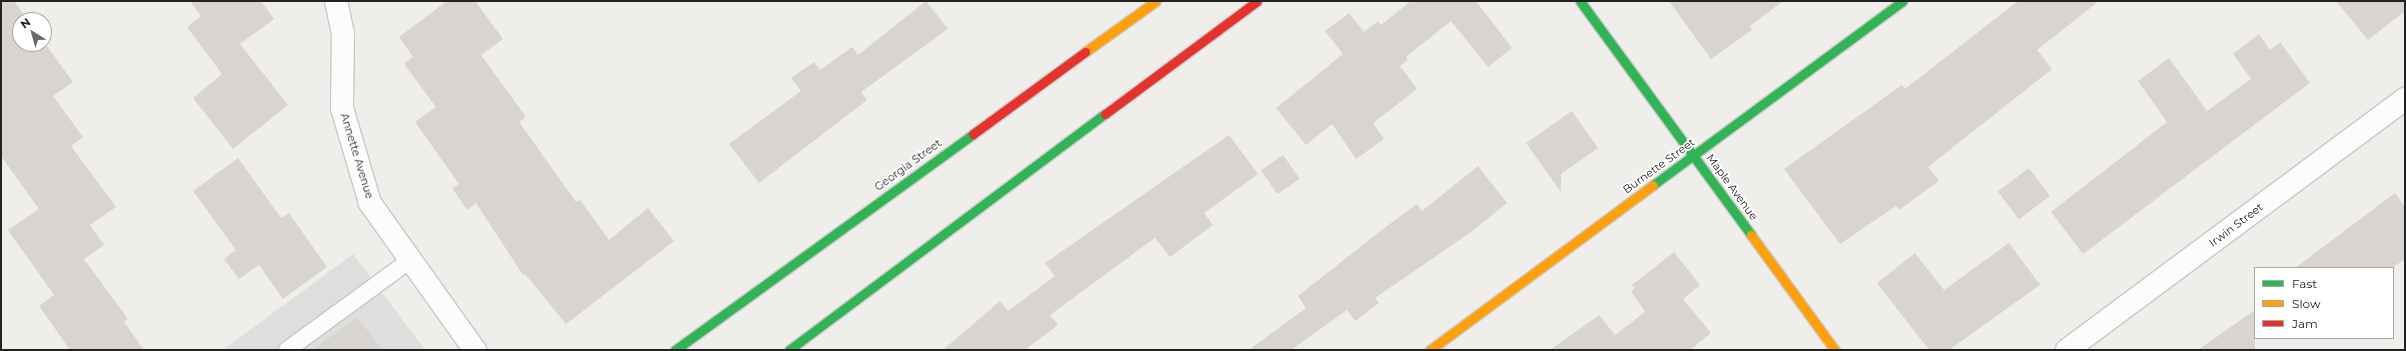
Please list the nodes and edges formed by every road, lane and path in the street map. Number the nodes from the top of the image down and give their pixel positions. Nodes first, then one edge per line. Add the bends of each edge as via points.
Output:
1 (336, 1) edge
2 (1156, 1) edge
3 (1257, 1) edge
4 (1580, 1) edge
5 (1903, 1) edge
6 (2405, 99) edge
7 (1694, 155) junction
8 (409, 261) junction
9 (287, 350) edge
10 (475, 350) edge
11 (675, 350) edge
12 (789, 350) edge
13 (1430, 350) edge
14 (1835, 350) edge
15 (2067, 350) edge

1 - 8 street, Annette Avenue via 343,33 342,108 370,203
2 - 11 main road, Georgia Street
3 - 12 main road
4 - 7 main road, Maple Avenue
5 - 7 main road, Burnette Street
6 - 15 street, Irwin Street
7 - 13 main road, Burnette Street
7 - 14 main road, Maple Avenue
8 - 9 lane
8 - 10 street, Annette Avenue

